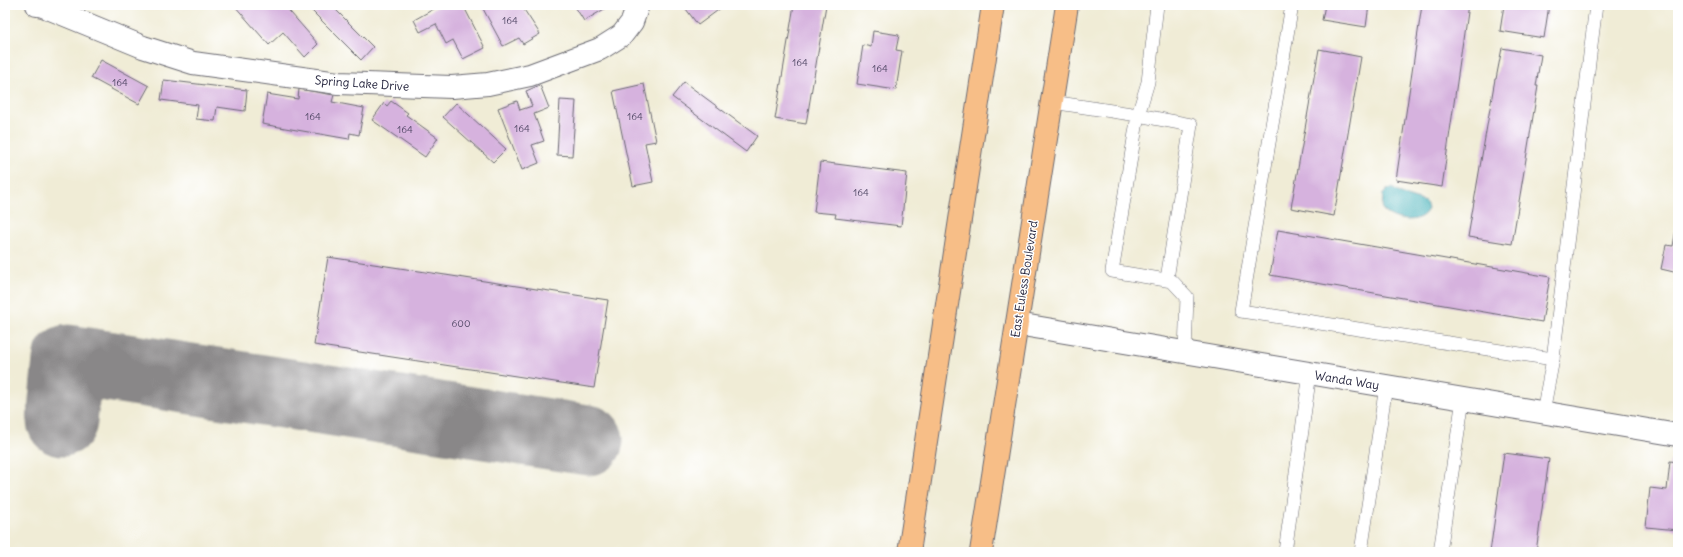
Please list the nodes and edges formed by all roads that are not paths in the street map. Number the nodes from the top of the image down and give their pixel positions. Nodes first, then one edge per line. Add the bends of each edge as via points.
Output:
1 (36, 5) edge
2 (638, 5) edge
3 (993, 5) edge
4 (1067, 5) edge
5 (1157, 5) edge
6 (1292, 5) edge
7 (1596, 5) edge
8 (66, 11) edge
9 (1052, 102) junction
10 (1138, 115) junction
11 (1167, 280) junction
12 (1017, 324) junction
13 (1185, 352) junction
14 (1553, 359) junction
15 (1310, 373) junction
16 (1386, 386) junction
17 (1463, 399) junction
18 (1543, 412) junction
19 (1678, 435) edge
20 (909, 552) edge
21 (981, 552) edge
22 (1285, 552) edge
23 (1361, 552) edge
24 (1440, 552) edge

1 - 8 street, Spring Lake Drive
2 - 8 street, Spring Lake Drive via 632,22 622,35 600,49 530,75 488,84 452,87 338,83 193,63 143,47
3 - 20 main road
4 - 9 main road, East Euless Boulevard
5 - 10 lane via 1148,82
6 - 14 lane via 1241,311
7 - 14 lane
9 - 10 lane
9 - 12 main road, East Euless Boulevard
10 - 11 lane via 1191,124
10 - 11 lane via 1112,271
11 - 13 lane via 1172,281 1187,298
12 - 13 street, Wanda Way
12 - 21 main road, East Euless Boulevard
13 - 15 street, Wanda Way
14 - 18 lane
15 - 16 street, Wanda Way
15 - 22 lane
16 - 17 street, Wanda Way
16 - 23 lane
17 - 18 street, Wanda Way
17 - 24 lane
18 - 19 street, Wanda Way

